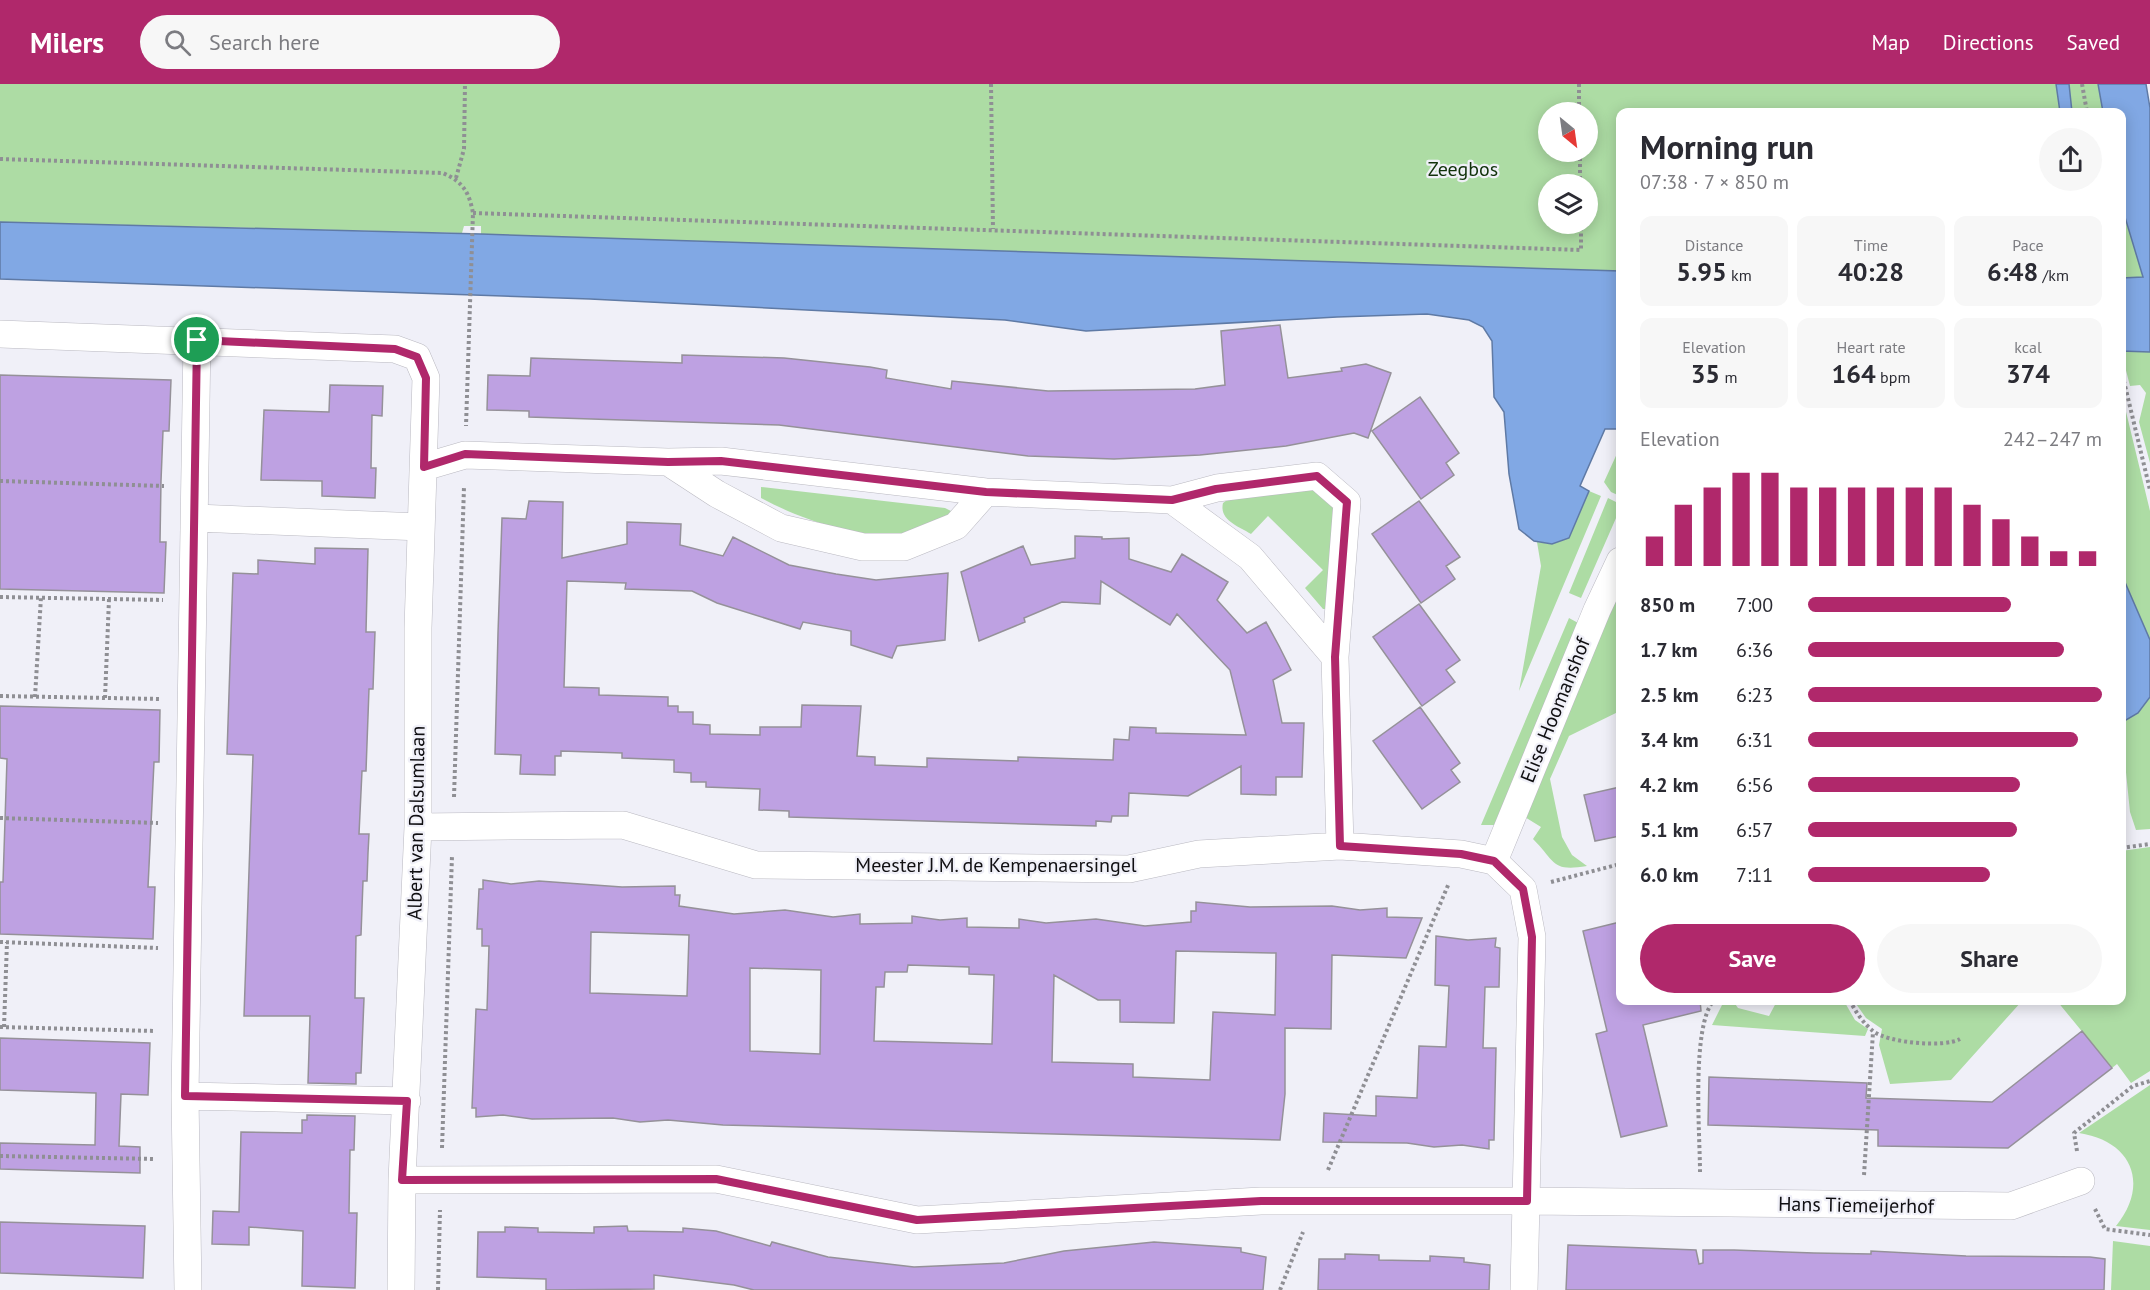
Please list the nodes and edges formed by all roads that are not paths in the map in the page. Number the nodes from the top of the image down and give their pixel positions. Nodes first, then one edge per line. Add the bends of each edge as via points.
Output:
1 (0, 334) edge
2 (197, 340) junction
3 (668, 462) junction
4 (424, 467) junction
5 (986, 492) junction
6 (1172, 500) junction
7 (196, 518) junction
8 (421, 527) junction
9 (1616, 570) edge
10 (1335, 657) junction
11 (418, 827) junction
12 (1340, 846) junction
13 (1494, 861) junction
14 (185, 1096) junction
15 (407, 1101) junction
16 (402, 1180) junction
17 (2081, 1181) road end
18 (1527, 1201) junction
19 (188, 1290) edge
20 (401, 1290) edge
21 (1524, 1290) edge

1 - 2 street
2 - 4 street, Albert van Dalsumlaan via 395,349 417,357 426,378
2 - 7 street
3 - 4 street via 465,454
3 - 5 street via 721,461
3 - 5 street via 781,528 863,547 904,547 956,526
4 - 8 street, Albert van Dalsumlaan
5 - 6 street
6 - 10 street via 1250,557
6 - 10 street via 1216,489 1317,476 1347,502
7 - 8 street
7 - 14 street
8 - 11 street, Albert van Dalsumlaan
9 - 13 street, Elise Hoomanshof
10 - 12 street
11 - 12 street, Meester J.M. de Kempenaersingel via 623,825 756,865 1129,869 1199,854
11 - 15 street, Albert van Dalsumlaan
12 - 13 street, Meester J.M. de Kempenaersingel via 1461,854
13 - 18 street via 1523,889 1532,937
14 - 15 street
14 - 19 street
15 - 16 street, Albert van Dalsumlaan
16 - 18 street, Hans Tiemeijerhof via 716,1179 917,1220 1316,1201
16 - 20 street, Albert van Dalsumlaan
17 - 18 street, Hans Tiemeijerhof via 2011,1206
18 - 21 street

